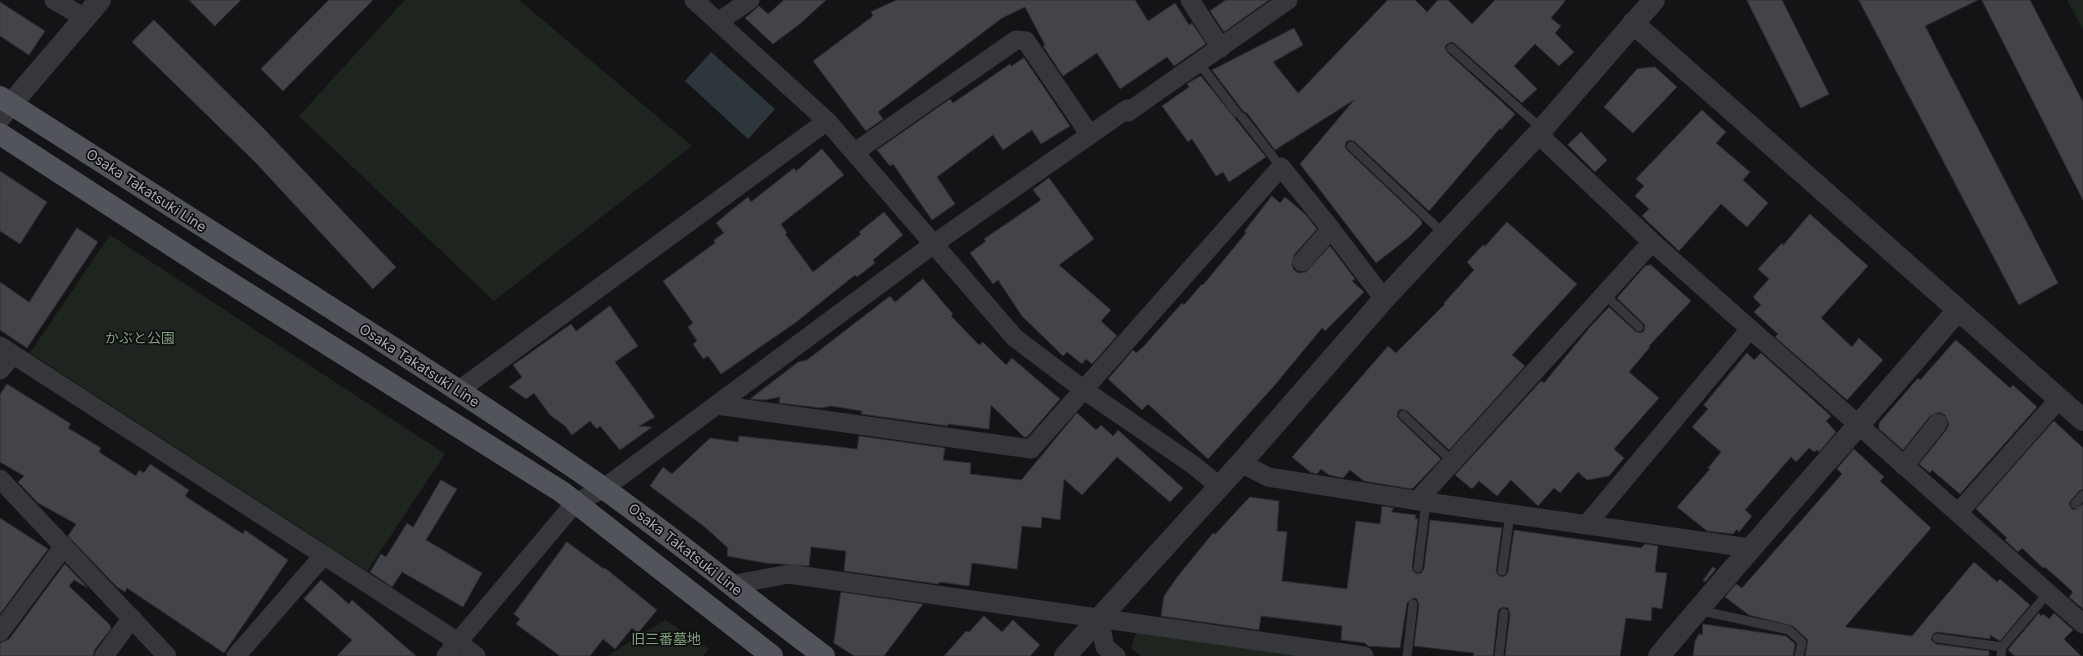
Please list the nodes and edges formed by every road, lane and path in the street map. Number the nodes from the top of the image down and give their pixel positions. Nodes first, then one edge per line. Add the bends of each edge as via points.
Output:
1 (54, 0) edge
2 (100, 0) edge
3 (694, 0) edge
4 (750, 0) edge
5 (1190, 0) edge
6 (1288, 0) edge
7 (1654, 0) edge
8 (85, 18) junction
9 (718, 22) junction
10 (1633, 23) junction
11 (1221, 48) junction
12 (1451, 48) dead end
13 (1199, 63) junction
14 (4, 106) edge
15 (827, 121) junction
16 (1540, 132) junction
17 (0, 134) edge
18 (1090, 135) junction
19 (1351, 146) dead end
20 (855, 152) junction
21 (1281, 167) junction
22 (1331, 229) junction
23 (1445, 234) junction
24 (1652, 242) junction
25 (935, 243) junction
26 (1302, 262) dead end
27 (1604, 294) junction
28 (1384, 300) junction
29 (1958, 310) junction
30 (1639, 327) dead end
31 (1750, 329) junction
32 (7, 351) edge
33 (0, 370) edge
34 (1084, 390) junction
35 (458, 391) junction
36 (2059, 399) junction
37 (717, 406) junction
38 (1403, 415) dead end
39 (2083, 420) edge
40 (1938, 423) dead end
41 (1859, 426) junction
42 (1453, 462) junction
43 (1241, 463) junction
44 (1904, 466) junction
45 (2, 485) edge
46 (1219, 486) junction
47 (603, 489) junction
48 (2083, 496) edge
49 (1421, 502) junction
50 (575, 503) junction
51 (2075, 504) dead end
52 (1510, 514) junction
53 (1958, 514) junction
54 (1587, 524) junction
55 (64, 546) junction
56 (1750, 548) junction
57 (323, 556) junction
58 (1418, 568) dead end
59 (1502, 571) dead end
60 (730, 585) junction
61 (2048, 593) junction
62 (1413, 604) dead end
63 (1698, 610) junction
64 (1504, 613) dead end
65 (132, 618) junction
66 (1099, 618) junction
67 (2083, 624) edge
68 (0, 632) edge
69 (1937, 638) dead end
70 (452, 649) edge
71 (2001, 652) edge
72 (104, 656) edge
73 (167, 656) edge
74 (236, 656) edge
75 (476, 656) edge
76 (772, 656) edge
77 (824, 656) edge
78 (1066, 656) edge
79 (1116, 656) edge
80 (1364, 656) edge
81 (1407, 656) edge
82 (1498, 656) edge
83 (1658, 656) edge
84 (1799, 656) edge

1 - 8 street
2 - 8 street
3 - 9 street
4 - 9 street
5 - 11 street
6 - 11 street
7 - 10 street
8 - 14 street
9 - 15 street
10 - 16 street
10 - 29 street
11 - 13 street
12 - 16 lane
13 - 18 street
13 - 21 lane
14 - 35 main road, Osaka Takatsuki Line
15 - 20 street
15 - 35 street
16 - 23 street
16 - 24 street
17 - 50 main road via 211,271 556,488
18 - 20 street via 1026,40 1016,40
18 - 25 street
19 - 23 lane
20 - 25 street
21 - 22 street
21 - 34 street
22 - 26 street
22 - 28 street
23 - 28 street
24 - 27 street
24 - 31 street
25 - 34 street via 1015,338
25 - 37 street
27 - 30 lane
27 - 42 street
28 - 43 street
29 - 36 street
29 - 41 street
31 - 41 street
31 - 54 street
32 - 33 street
32 - 57 street
34 - 37 street via 1031,449
34 - 46 street via 1192,464
35 - 47 main road, Osaka Takatsuki Line
36 - 39 street
36 - 53 street
37 - 47 street
38 - 42 lane
40 - 44 street
41 - 44 street
41 - 56 street
42 - 49 street
43 - 46 street
43 - 49 street via 1268,477
44 - 53 street
45 - 55 street
46 - 66 street
47 - 50 street
47 - 60 main road, Osaka Takatsuki Line
48 - 51 lane
49 - 52 street
49 - 58 lane
50 - 70 street
50 - 76 main road
52 - 54 street
52 - 59 lane
53 - 61 street
54 - 56 street
55 - 65 street
55 - 68 street
56 - 63 street
57 - 70 street
57 - 74 street
60 - 66 street via 789,574
60 - 77 main road, Osaka Takatsuki Line
61 - 67 street
61 - 71 lane
62 - 81 lane
63 - 83 street
63 - 84 lane via 1789,630 1802,642
64 - 82 lane
65 - 72 street
65 - 73 street
66 - 78 street
66 - 79 street via 1105,647
66 - 80 street
69 - 71 lane
70 - 75 street

